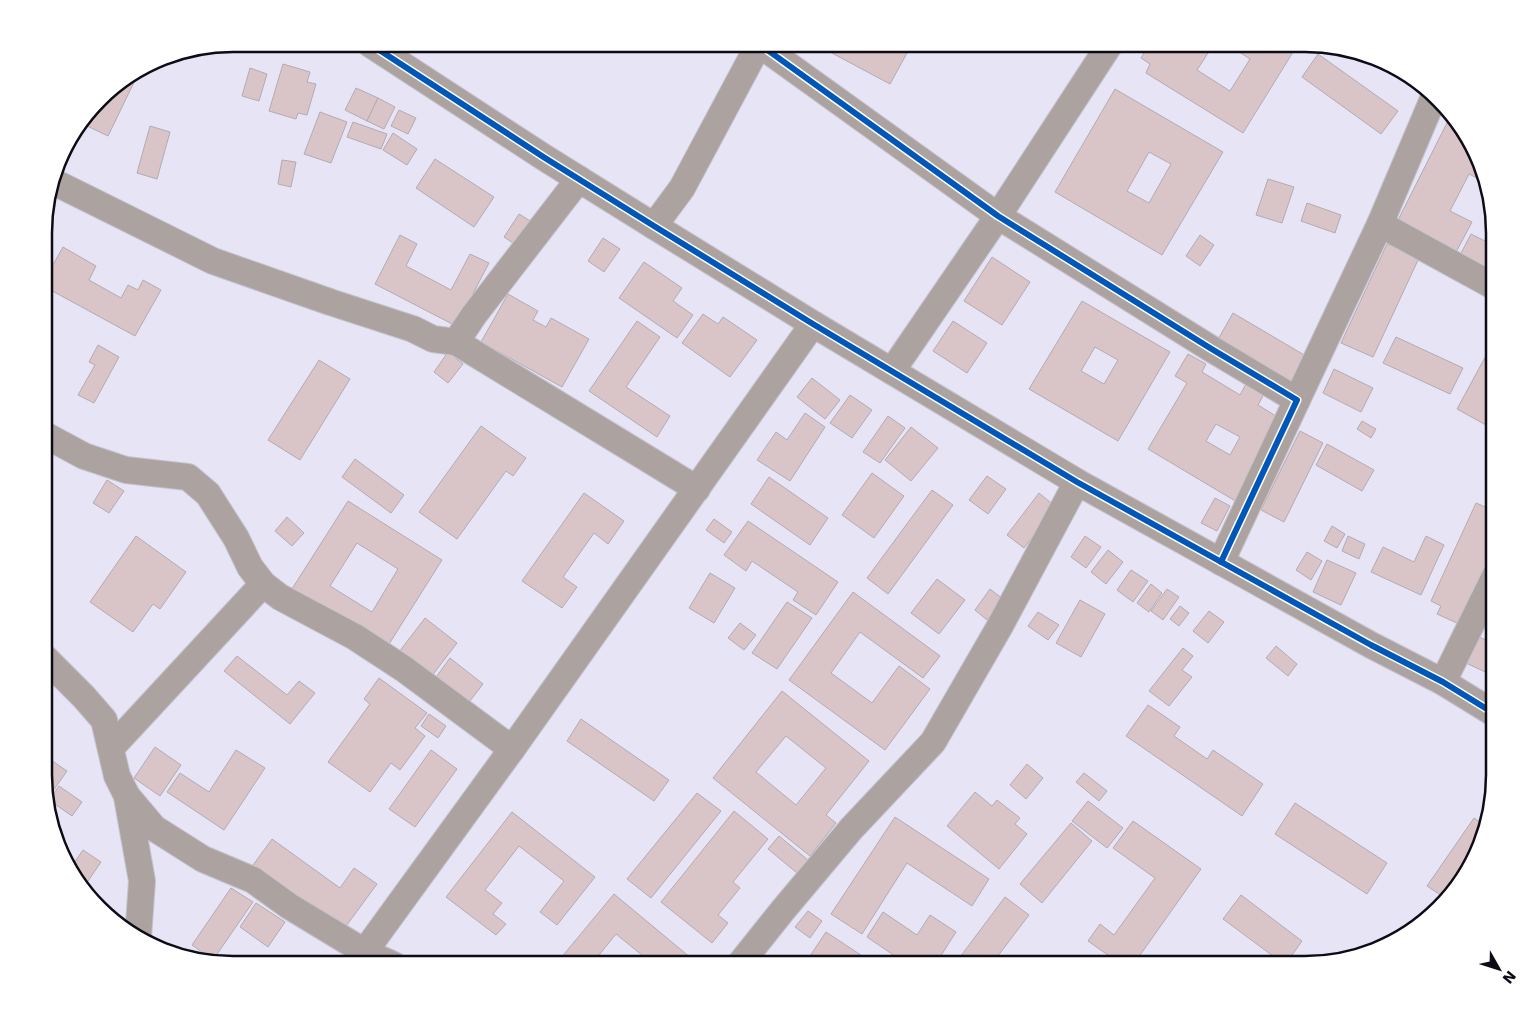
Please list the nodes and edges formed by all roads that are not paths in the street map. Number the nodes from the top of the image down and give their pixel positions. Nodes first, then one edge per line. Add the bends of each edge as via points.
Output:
1 (382, 52) edge
2 (755, 52) edge
3 (770, 52) edge
4 (1105, 52) edge
5 (1431, 103) edge
6 (579, 179) junction
7 (60, 185) edge
8 (998, 216) junction
9 (1380, 224) junction
10 (654, 226) junction
11 (1486, 282) edge
12 (813, 324) junction
13 (456, 342) junction
14 (892, 371) junction
15 (1297, 400) junction
16 (52, 439) edge
17 (1077, 482) junction
18 (696, 489) junction
19 (1221, 562) junction
20 (263, 584) junction
21 (1486, 594) edge
22 (52, 665) edge
23 (1443, 682) junction
24 (1486, 708) edge
25 (111, 748) junction
26 (512, 749) junction
27 (127, 796) junction
28 (139, 929) edge
29 (357, 956) edge
30 (361, 956) edge
31 (746, 956) edge

1 - 6 street
2 - 10 street via 682,188
3 - 8 street
4 - 8 street
5 - 9 street
6 - 10 street
6 - 13 street
7 - 13 street via 213,261 378,316 433,339
8 - 14 street
8 - 15 street
9 - 11 street
9 - 15 street
10 - 12 street
12 - 14 street
12 - 18 street
13 - 18 street
14 - 17 street
15 - 19 street
16 - 20 street via 84,456 126,470 188,477 208,494
17 - 19 street
17 - 31 street via 933,742 851,829
18 - 26 street
19 - 23 street
20 - 25 street
20 - 26 street via 404,669
21 - 23 street
22 - 25 street via 104,720
23 - 24 street
25 - 27 street via 117,776
26 - 30 street
27 - 28 street via 142,881
27 - 29 street via 154,828 203,859 253,880

